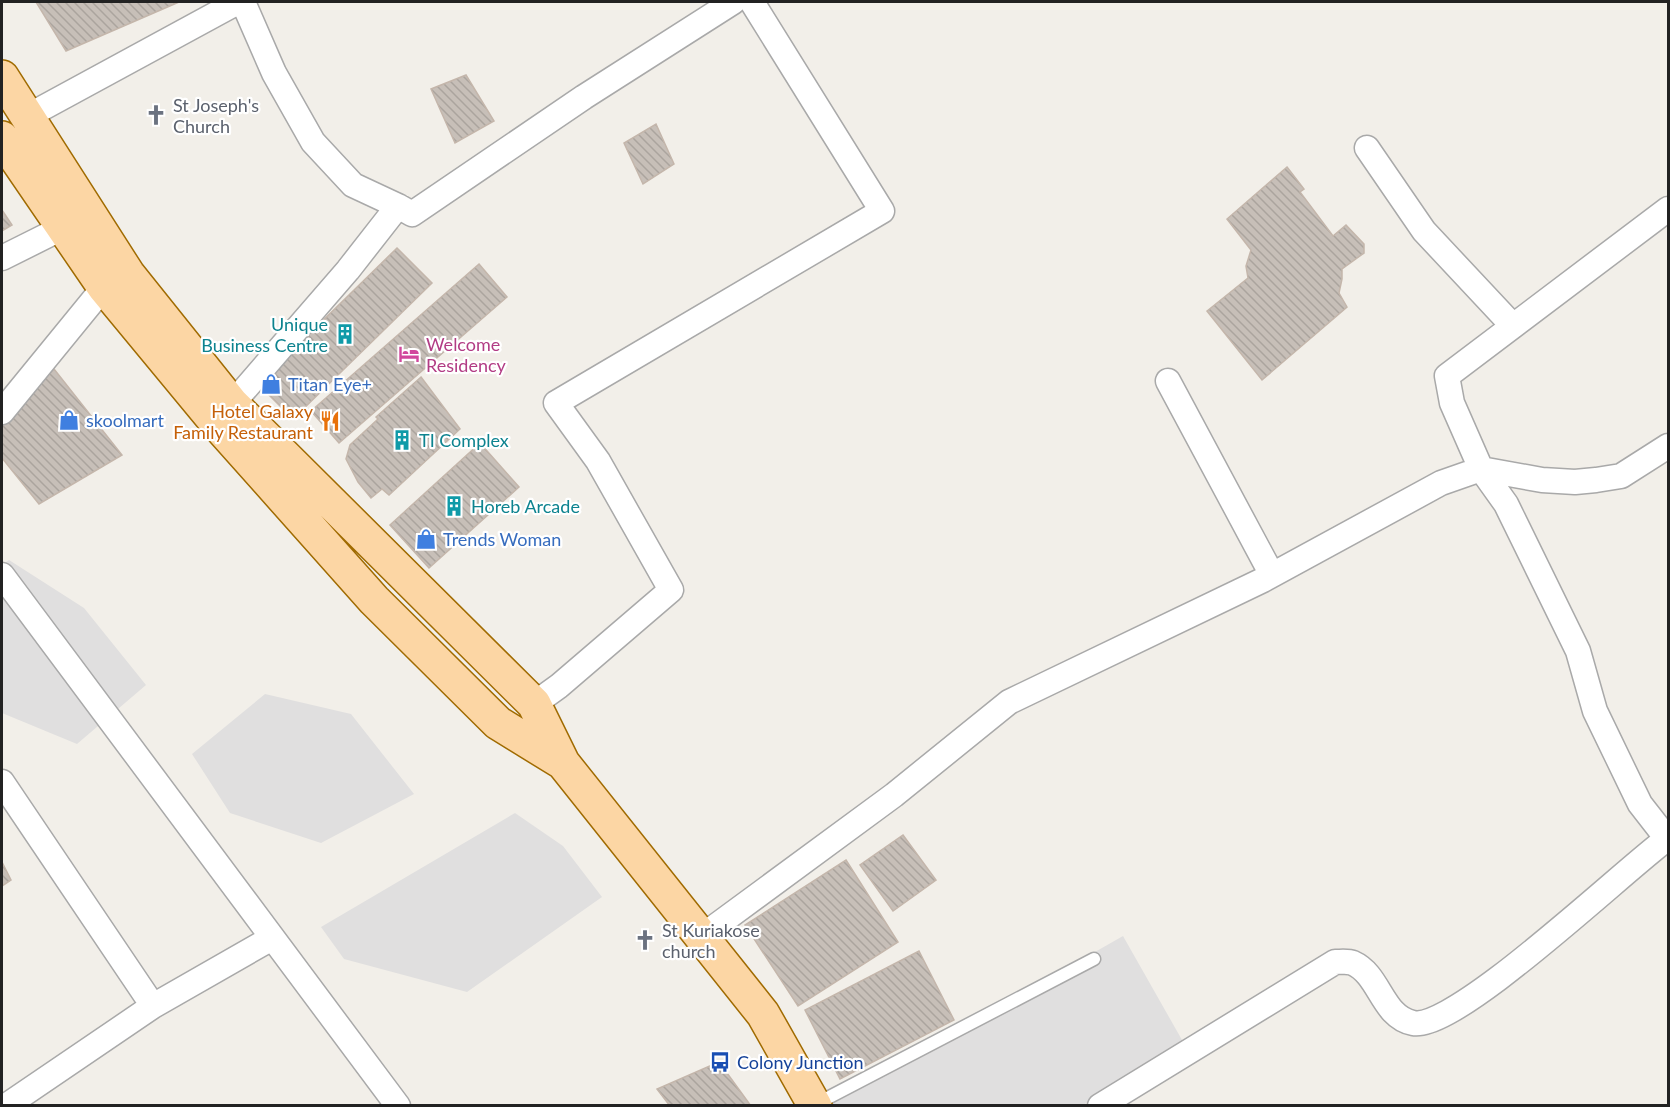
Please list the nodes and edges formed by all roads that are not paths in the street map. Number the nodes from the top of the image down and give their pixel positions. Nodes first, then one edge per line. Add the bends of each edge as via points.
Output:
1 (238, 2) edge
2 (243, 2) edge
3 (733, 2) edge
4 (752, 2) edge
5 (2, 77) edge
6 (28, 116) junction
7 (2, 138) edge
8 (1367, 148) dead end
9 (398, 206) junction
10 (1668, 208) edge
11 (62, 228) junction
12 (2, 258) edge
13 (104, 287) junction
14 (1514, 326) junction
15 (1168, 381) dead end
16 (232, 404) junction
17 (2, 412) edge
18 (1668, 446) edge
19 (1481, 469) junction
20 (2, 575) edge
21 (1272, 576) junction
22 (412, 582) junction
23 (384, 610) junction
24 (534, 704) junction
25 (563, 763) junction
26 (2, 782) edge
27 (1668, 839) edge
28 (700, 937) junction
29 (272, 938) junction
30 (1094, 959) dead end
31 (153, 1006) junction
32 (815, 1105) edge
33 (6, 1106) edge
34 (398, 1106) edge
35 (1100, 1106) edge

1 - 6 street
2 - 9 street via 273,73 313,142 353,185
3 - 9 street via 412,214
4 - 24 street via 882,211 556,403 598,461 671,590
5 - 6 main road
6 - 16 main road via 128,274
7 - 11 main road
8 - 14 street via 1424,231
9 - 16 street
10 - 14 street
11 - 12 street
11 - 13 main road
13 - 17 street
13 - 23 main road via 219,426
14 - 19 street via 1447,376 1452,403
15 - 21 street
16 - 22 main road
18 - 19 street via 1621,476 1596,480 1542,480
19 - 21 street via 1441,483
19 - 27 street via 1506,504 1578,651 1595,711 1641,804
20 - 29 street
21 - 28 street via 1009,702 894,795
22 - 23 main road
22 - 24 main road
23 - 25 main road via 498,723
24 - 25 main road
25 - 28 main road
26 - 31 street
27 - 35 street via 1496,981 1438,1018 1413,1023 1394,1014 1366,972 1352,962 1335,962
28 - 32 main road via 763,1014
29 - 31 street
29 - 34 street
30 - 32 lane
31 - 33 street

